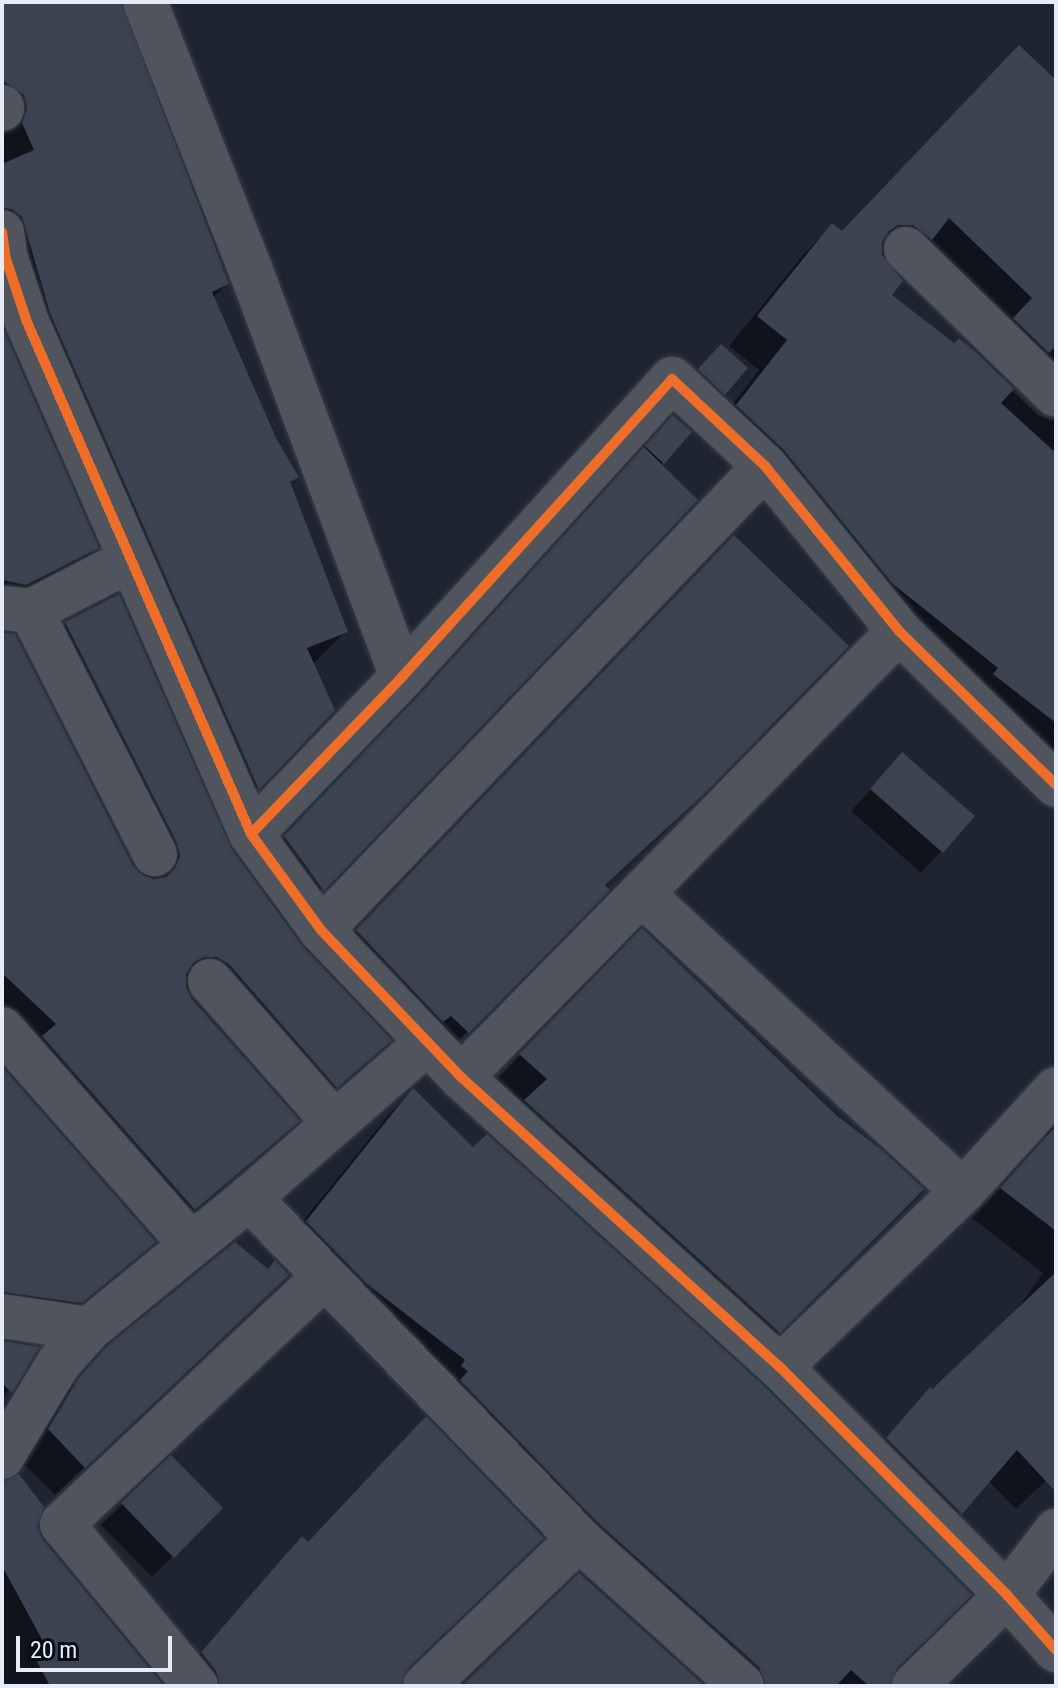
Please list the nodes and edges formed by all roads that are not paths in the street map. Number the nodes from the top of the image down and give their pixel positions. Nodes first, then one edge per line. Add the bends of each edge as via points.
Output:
1 (145, 2) edge
2 (3, 249) edge
3 (906, 249) dead end
4 (1056, 395) edge
5 (765, 466) junction
6 (130, 560) junction
7 (17, 609) edge
8 (899, 631) junction
9 (402, 677) junction
10 (1056, 785) edge
11 (251, 834) junction
12 (155, 854) dead end
13 (642, 894) junction
14 (321, 930) junction
15 (210, 981) dead end
16 (2, 1029) edge
17 (428, 1042) junction
18 (461, 1077) junction
19 (1056, 1089) edge
20 (334, 1122) junction
21 (963, 1191) junction
22 (249, 1198) junction
23 (191, 1244) junction
24 (325, 1276) junction
25 (2, 1316) edge
26 (89, 1329) junction
27 (780, 1367) junction
28 (2, 1457) edge
29 (1056, 1531) edge
30 (579, 1539) junction
31 (1007, 1595) junction
32 (1056, 1650) edge
33 (439, 1682) edge
34 (196, 1686) edge
35 (742, 1686) edge
36 (914, 1686) edge

1 - 9 street
2 - 6 street via 27,322
3 - 4 street
5 - 8 street
5 - 9 street via 672,379
5 - 14 street
6 - 7 street
6 - 11 street
7 - 12 street
8 - 10 street
8 - 13 street
9 - 11 street
11 - 14 street
13 - 18 street
13 - 21 street
14 - 17 street
15 - 20 street
16 - 23 street
17 - 18 street
17 - 20 street
18 - 27 street
19 - 21 street
20 - 22 street
21 - 27 street
22 - 23 street
22 - 24 street
23 - 26 street
24 - 30 street
24 - 34 street via 62,1524
25 - 26 street
26 - 28 street via 58,1364
27 - 31 street
29 - 31 street
30 - 33 street
30 - 35 street
31 - 32 street
31 - 36 street

